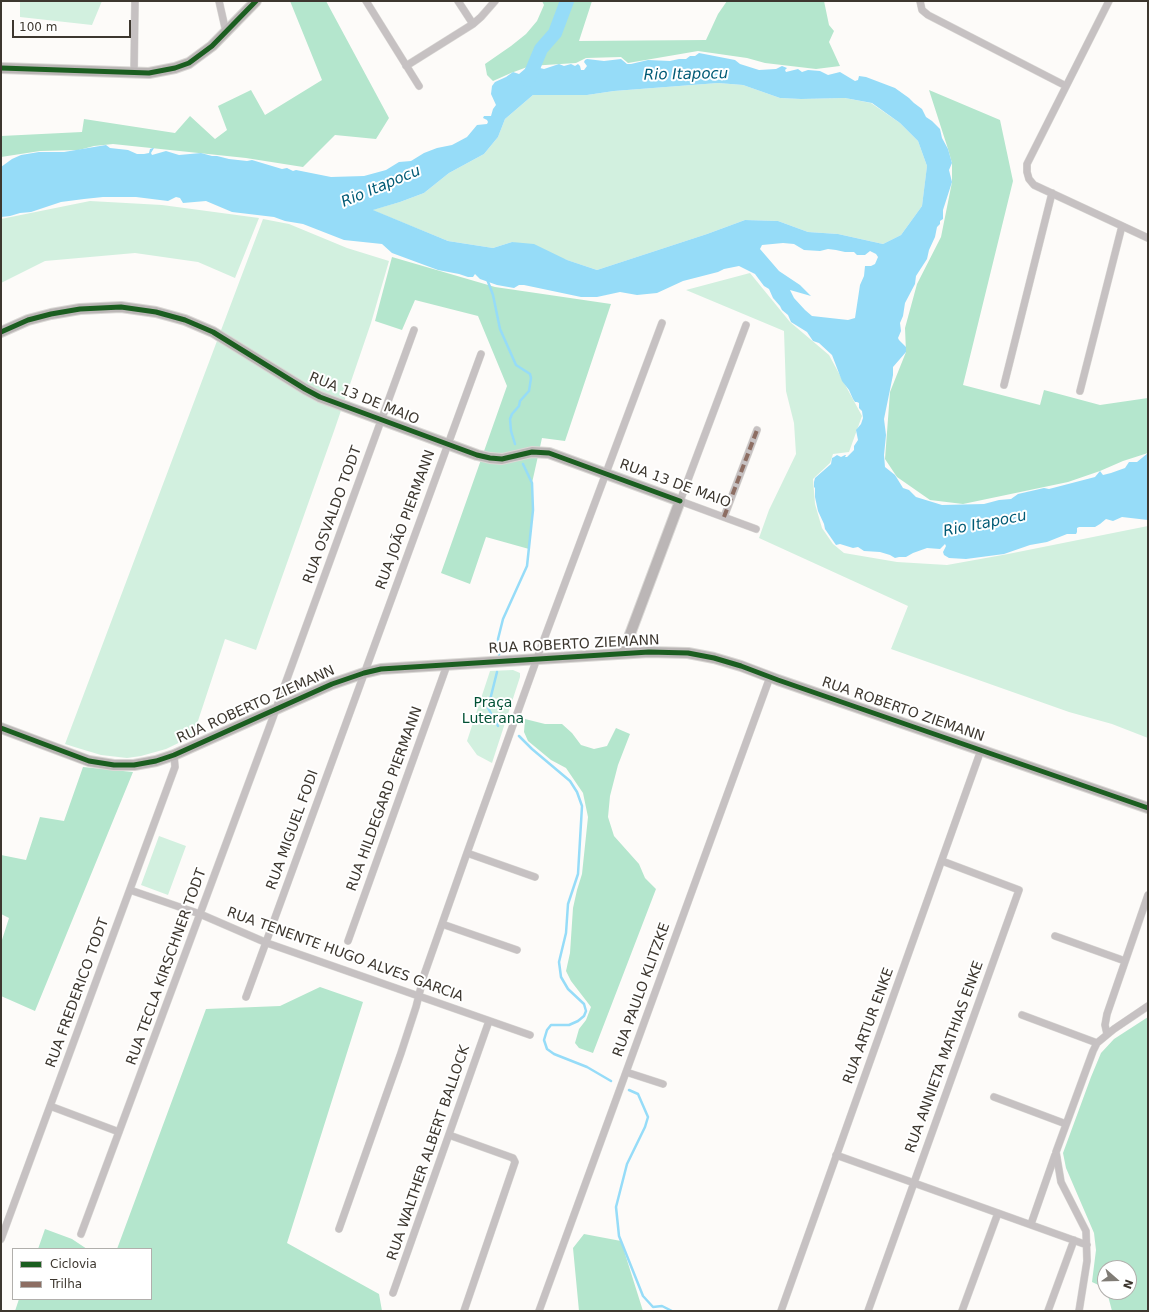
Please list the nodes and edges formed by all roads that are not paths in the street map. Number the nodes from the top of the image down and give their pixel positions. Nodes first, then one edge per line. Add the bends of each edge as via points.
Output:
1 (135, 1) edge
2 (220, 1) edge
3 (256, 1) edge
4 (366, 1) edge
5 (458, 1) edge
6 (495, 1) edge
7 (920, 1) edge
8 (1109, 1) edge
9 (473, 24) junction
10 (226, 32) junction
11 (406, 66) junction
12 (1, 68) edge
13 (134, 73) junction
14 (419, 86) dead end
15 (1066, 86) junction
16 (1052, 193) junction
17 (1122, 226) junction
18 (1148, 238) edge
19 (662, 323) dead end
20 (746, 326) dead end
21 (414, 330) dead end
22 (1, 332) edge
23 (482, 354) dead end
24 (1004, 385) dead end
25 (1080, 391) dead end
26 (381, 420) junction
27 (755, 429) dead end
28 (448, 444) junction
29 (606, 473) junction
30 (680, 501) junction
31 (722, 516) junction
32 (756, 529) dead end
33 (623, 653) junction
34 (537, 658) junction
35 (447, 665) junction
36 (364, 673) junction
37 (770, 677) junction
38 (277, 708) junction
39 (1, 728) edge
40 (982, 750) junction
41 (174, 755) junction
42 (1148, 808) edge
43 (467, 853) junction
44 (942, 861) junction
45 (535, 877) dead end
46 (130, 890) junction
47 (1148, 895) edge
48 (200, 914) junction
49 (442, 924) junction
50 (1055, 936) dead end
51 (348, 941) dead end
52 (267, 943) junction
53 (517, 950) dead end
54 (1125, 961) junction
55 (418, 995) junction
56 (246, 997) dead end
57 (1148, 1006) edge
58 (1022, 1015) dead end
59 (489, 1021) junction
60 (1107, 1034) junction
61 (530, 1035) dead end
62 (1097, 1043) junction
63 (626, 1072) junction
64 (663, 1084) dead end
65 (994, 1097) dead end
66 (50, 1106) junction
67 (1066, 1124) junction
68 (119, 1132) junction
69 (449, 1135) junction
70 (1056, 1152) junction
71 (836, 1155) junction
72 (914, 1182) junction
73 (998, 1212) junction
74 (1031, 1224) junction
75 (339, 1229) dead end
76 (81, 1234) dead end
77 (1, 1239) edge
78 (1074, 1240) junction
79 (1087, 1245) junction
80 (393, 1293) dead end
81 (464, 1311) edge
82 (539, 1311) edge
83 (781, 1311) edge
84 (868, 1311) edge
85 (962, 1311) edge
86 (1048, 1311) edge
87 (1079, 1311) edge

1 - 13 street
2 - 10 street
3 - 10 main road
4 - 11 street
5 - 9 street
6 - 9 street
7 - 15 street via 922,10 928,15
8 - 15 street
9 - 11 street
10 - 13 main road via 212,46 189,62 160,72
11 - 14 street
12 - 13 main road
15 - 16 street via 1027,164 1029,179 1034,185
16 - 17 street
16 - 24 street
17 - 18 street
17 - 25 street
19 - 29 street
20 - 30 street
21 - 26 street, RUA OSVALDO TODT
22 - 26 main road, RUA 13 DE MAIO via 33,318 80,309 121,307 156,312 185,320 213,332 312,393
23 - 28 street, RUA JOÃO PIERMANN
26 - 28 main road, RUA 13 DE MAIO
26 - 38 street, RUA OSVALDO TODT
27 - 31 street
28 - 29 main road, RUA 13 DE MAIO via 495,459 532,452 549,453
28 - 36 street, RUA JOÃO PIERMANN
29 - 30 main road, RUA 13 DE MAIO
29 - 34 street
30 - 31 street, RUA 13 DE MAIO
30 - 33 main road
31 - 32 street, RUA 13 DE MAIO
33 - 34 main road, RUA ROBERTO ZIEMANN
33 - 37 main road, RUA ROBERTO ZIEMANN via 699,654
34 - 35 main road, RUA ROBERTO ZIEMANN
34 - 43 street
35 - 36 main road, RUA ROBERTO ZIEMANN via 399,667
35 - 51 street, RUA HILDEGARD PIERMANN
36 - 38 main road, RUA ROBERTO ZIEMANN
36 - 52 street, RUA MIGUEL FODI
37 - 40 main road, RUA ROBERTO ZIEMANN
37 - 63 street, RUA PAULO KLITZKE
38 - 41 main road, RUA ROBERTO ZIEMANN
38 - 48 street, RUA TECLA KIRSCHNER TODT
39 - 41 main road, RUA ROBERTO ZIEMANN via 106,765 141,764
40 - 42 main road, RUA ROBERTO ZIEMANN
40 - 44 street, RUA ARTUR ENKE
41 - 46 street, RUA FREDERICO TODT via 175,767
43 - 45 street
43 - 49 street
44 - 71 street, RUA ARTUR ENKE
44 - 72 street, RUA ANNIETA MATHIAS ENKE via 1019,890
46 - 48 street, RUA TENENTE HUGO ALVES GARCIA
46 - 66 street, RUA FREDERICO TODT
47 - 54 street
48 - 52 street, RUA TENENTE HUGO ALVES GARCIA
48 - 68 street, RUA TECLA KIRSCHNER TODT
49 - 53 street
49 - 55 street
50 - 54 street
52 - 55 street, RUA TENENTE HUGO ALVES GARCIA
52 - 56 street, RUA MIGUEL FODI
54 - 60 street via 1107,1014
55 - 59 street, RUA TENENTE HUGO ALVES GARCIA
55 - 75 street via 415,1012
57 - 60 street
58 - 62 street
59 - 61 street, RUA TENENTE HUGO ALVES GARCIA
59 - 69 street, RUA WALTHER ALBERT BALLOCK
60 - 62 street
62 - 67 street
63 - 64 street
63 - 82 street, RUA PAULO KLITZKE
65 - 67 street
66 - 68 street
66 - 77 street, RUA FREDERICO TODT
67 - 70 street
68 - 76 street, RUA TECLA KIRSCHNER TODT
69 - 80 street, RUA WALTHER ALBERT BALLOCK
69 - 81 street via 513,1158 515,1162
70 - 74 street
70 - 79 street via 1061,1182 1086,1231
71 - 72 street
71 - 83 street, RUA ARTUR ENKE
72 - 73 street
72 - 84 street, RUA ANNIETA MATHIAS ENKE
73 - 74 street
73 - 85 street
74 - 78 street
78 - 79 street
78 - 86 street
79 - 87 street via 1085,1281

